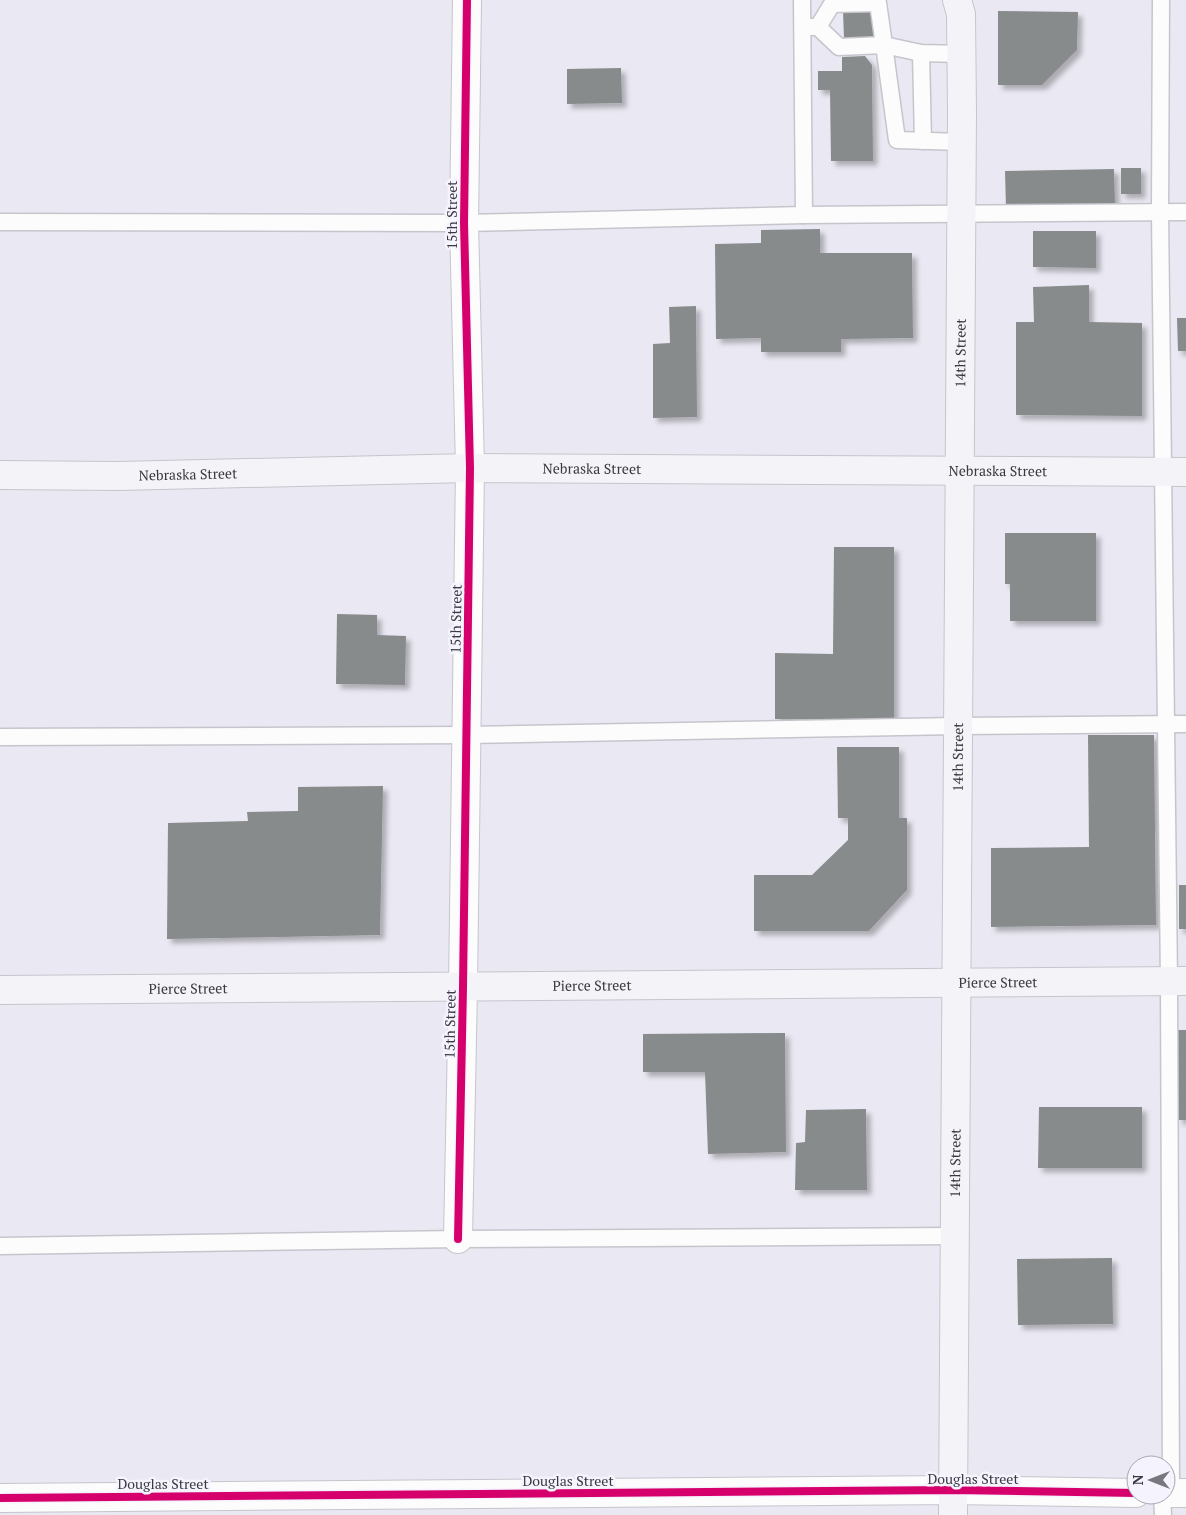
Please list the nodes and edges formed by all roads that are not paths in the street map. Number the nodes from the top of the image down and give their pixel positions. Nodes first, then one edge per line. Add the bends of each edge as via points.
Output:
1 (467, 0) edge
2 (802, 0) edge
3 (957, 0) edge
4 (1161, 0) edge
5 (878, 1) edge
6 (810, 27) junction
7 (884, 45) junction
8 (921, 53) junction
9 (961, 54) junction
10 (923, 141) junction
11 (962, 142) junction
12 (1160, 212) junction
13 (1186, 212) edge
14 (804, 215) junction
15 (961, 215) junction
16 (0, 222) edge
17 (464, 223) junction
18 (470, 468) junction
19 (959, 471) junction
20 (1175, 472) edge
21 (0, 475) edge
22 (1165, 724) junction
23 (1186, 724) edge
24 (957, 726) junction
25 (467, 734) junction
26 (0, 736) edge
27 (1178, 981) edge
28 (957, 984) junction
29 (463, 987) junction
30 (0, 990) edge
31 (954, 1236) junction
32 (458, 1239) junction
33 (1178, 1239) edge
34 (0, 1246) edge
35 (1171, 1455) edge
36 (1126, 1494) edge
37 (0, 1498) edge
38 (953, 1503) edge

1 - 17 street, 15th Street
2 - 6 lane
3 - 9 main road, 14th Street via 961,14
4 - 12 lane
5 - 6 lane via 832,4
5 - 7 lane
6 - 7 lane via 839,46
6 - 14 lane
7 - 8 lane
7 - 10 lane via 897,140
8 - 9 lane
8 - 10 lane
9 - 11 main road, 14th Street
10 - 11 lane
11 - 15 main road, 14th Street
12 - 13 lane
12 - 15 lane
12 - 20 lane
14 - 15 lane
14 - 17 lane
15 - 19 main road, 14th Street
16 - 17 lane
17 - 18 street, 15th Street
18 - 19 main road, Nebraska Street
18 - 21 main road, Nebraska Street via 128,476
18 - 25 street, 15th Street
19 - 20 main road, Nebraska Street
19 - 24 main road, 14th Street
20 - 22 lane
22 - 23 lane
22 - 24 lane
22 - 27 lane
24 - 25 lane
24 - 28 main road, 14th Street
25 - 26 lane
25 - 29 street, 15th Street
27 - 28 main road, Pierce Street
27 - 33 lane
28 - 29 main road, Pierce Street
28 - 31 main road, 14th Street
29 - 30 main road, Pierce Street
29 - 32 street, 15th Street
31 - 32 lane
31 - 38 main road, 14th Street
32 - 34 lane
33 - 35 lane
36 - 38 street, Douglas Street
37 - 38 street, Douglas Street

